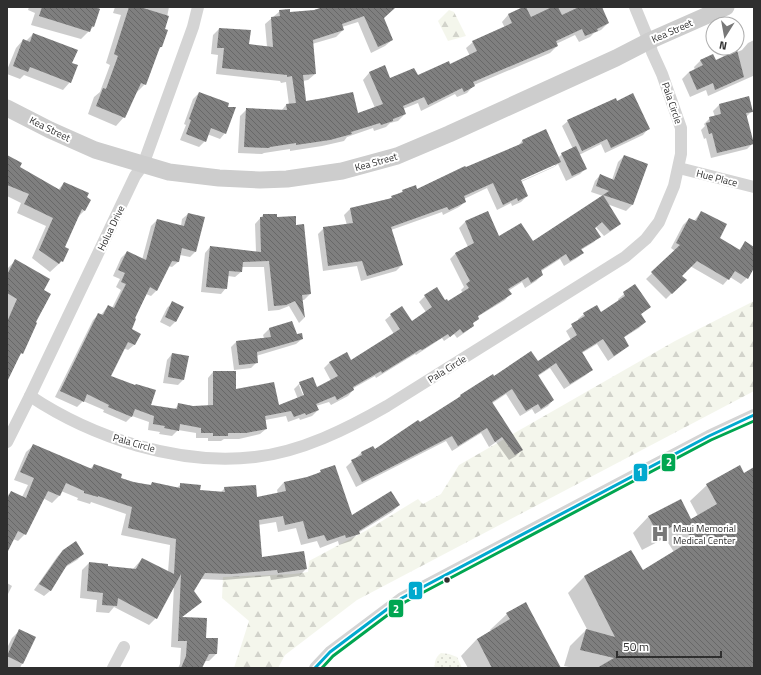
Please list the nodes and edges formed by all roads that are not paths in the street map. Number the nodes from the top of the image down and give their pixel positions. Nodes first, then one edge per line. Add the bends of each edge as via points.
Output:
1 (198, 7) edge
2 (635, 7) edge
3 (726, 7) edge
4 (649, 41) junction
5 (7, 108) edge
6 (142, 165) junction
7 (679, 168) junction
8 (754, 187) edge
9 (30, 396) junction
10 (754, 415) edge
11 (7, 442) edge
12 (124, 647) dead end
13 (114, 668) edge
14 (315, 668) edge

1 - 6 street, Holua Drive
2 - 4 street, Pala Circle
3 - 4 street, Kea Street
4 - 6 street, Kea Street via 436,140 397,156 342,171 287,179 233,179 169,172
4 - 7 street, Pala Circle via 680,128
5 - 6 street, Kea Street via 95,150
6 - 9 street, Holua Drive
7 - 8 street, Hue Place
7 - 9 street, Pala Circle via 659,222 646,239 625,257 387,406 352,426 295,448 255,457 221,458 152,450 84,427
9 - 11 street, Holua Drive
10 - 14 street via 709,436 402,598 330,652
12 - 13 street

